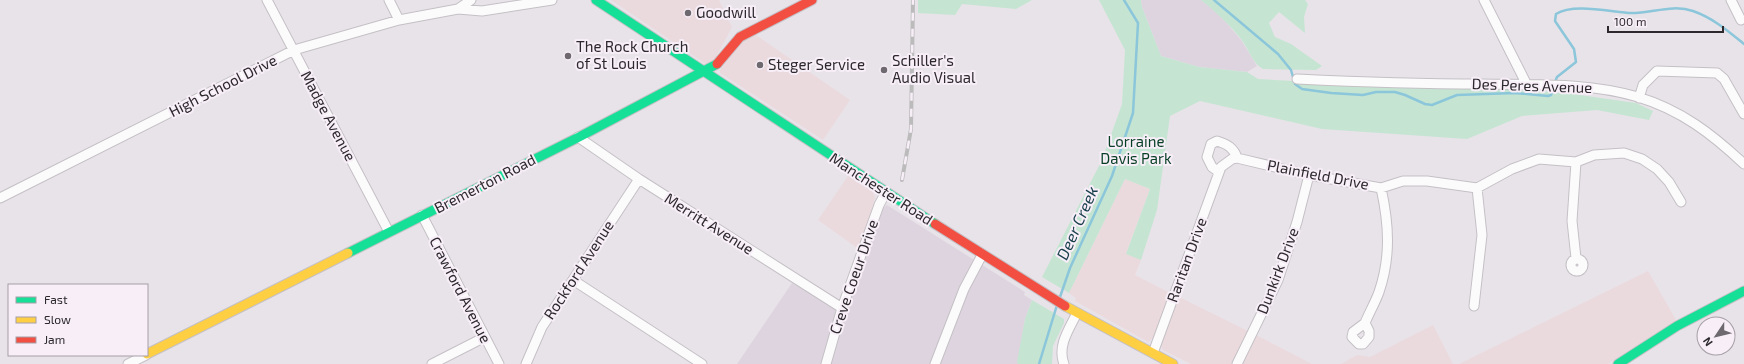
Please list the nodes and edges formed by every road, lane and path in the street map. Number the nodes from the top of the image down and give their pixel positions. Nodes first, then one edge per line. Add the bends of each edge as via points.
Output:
1 (267, 0) edge
2 (389, 0) edge
3 (471, 0) edge
4 (552, 0) edge
5 (596, 0) edge
6 (812, 0) edge
7 (1484, 0) edge
8 (1731, 0) edge
9 (458, 9) junction
10 (399, 20) junction
11 (1741, 20) dead end
12 (294, 50) junction
13 (703, 72) junction
14 (1297, 79) dead end
15 (1526, 85) junction
16 (1639, 98) junction
17 (1744, 114) edge
18 (578, 138) junction
19 (1237, 158) junction
20 (1576, 162) junction
21 (1744, 164) edge
22 (1220, 170) junction
23 (1309, 175) junction
24 (639, 179) junction
25 (1381, 188) junction
26 (1477, 188) junction
27 (886, 192) junction
28 (0, 198) edge
29 (1681, 202) dead end
30 (422, 215) junction
31 (388, 232) junction
32 (982, 255) junction
33 (1576, 258) dead end
34 (573, 280) junction
35 (1744, 291) edge
36 (1474, 306) dead end
37 (842, 308) junction
38 (1074, 311) junction
39 (1365, 323) dead end
40 (485, 337) junction
41 (1153, 353) junction
42 (148, 354) edge
43 (144, 356) edge
44 (128, 364) edge
45 (432, 364) edge
46 (499, 364) edge
47 (526, 364) edge
48 (702, 364) edge
49 (826, 364) edge
50 (935, 364) edge
51 (1064, 364) edge
52 (1173, 364) edge
53 (1237, 364) edge
54 (1618, 364) edge

1 - 12 street, Madge Avenue
2 - 10 street
3 - 9 street, High School Drive
4 - 9 street, High School Drive via 482,11
5 - 13 street, Manchester Road
6 - 13 street, Bremerton Road via 740,37 715,66
7 - 15 street
8 - 11 street
9 - 10 street, High School Drive
10 - 12 street, High School Drive
12 - 28 street, High School Drive
12 - 31 street, Madge Avenue
13 - 18 street, Bremerton Road
13 - 27 street, Manchester Road
14 - 15 street, Des Peres Avenue via 1371,83
15 - 16 street, Des Peres Avenue via 1598,88
16 - 17 street via 1643,85 1657,71 1717,73 1724,79
16 - 21 street, Des Peres Avenue via 1698,125
18 - 24 street, Merritt Avenue
18 - 30 street, Bremerton Road
19 - 22 street via 1232,159
19 - 22 street via 1230,146 1217,141 1211,144 1207,158 1212,167
19 - 23 street, Plainfield Drive
20 - 26 street via 1539,159 1512,169
20 - 29 street via 1594,155 1614,153 1624,153 1642,159 1657,169 1669,182
20 - 33 street via 1572,221
22 - 41 street, Raritan Drive
23 - 25 street, Plainfield Drive
23 - 53 street, Dunkirk Drive via 1278,280
24 - 34 street, Rockford Avenue
24 - 37 street, Merritt Avenue
25 - 26 street, Plainfield Drive via 1403,180
25 - 39 street via 1387,216 1388,252 1379,292
26 - 36 street via 1482,235
27 - 32 street, Manchester Road
27 - 37 street, Creve Coeur Drive
30 - 31 street, Bremerton Road
30 - 40 street, Crawford Avenue
31 - 42 street, Bremerton Road
32 - 38 street, Manchester Road
32 - 50 street via 964,289
34 - 47 street, Rockford Avenue via 542,327
34 - 48 street
35 - 54 street via 1677,326
37 - 49 street, Creve Coeur Drive
38 - 41 street, Manchester Road
38 - 51 street via 1062,345 1061,356
40 - 45 street
40 - 46 street, Crawford Avenue
41 - 52 street, Manchester Road
43 - 44 street, Bremerton Road

